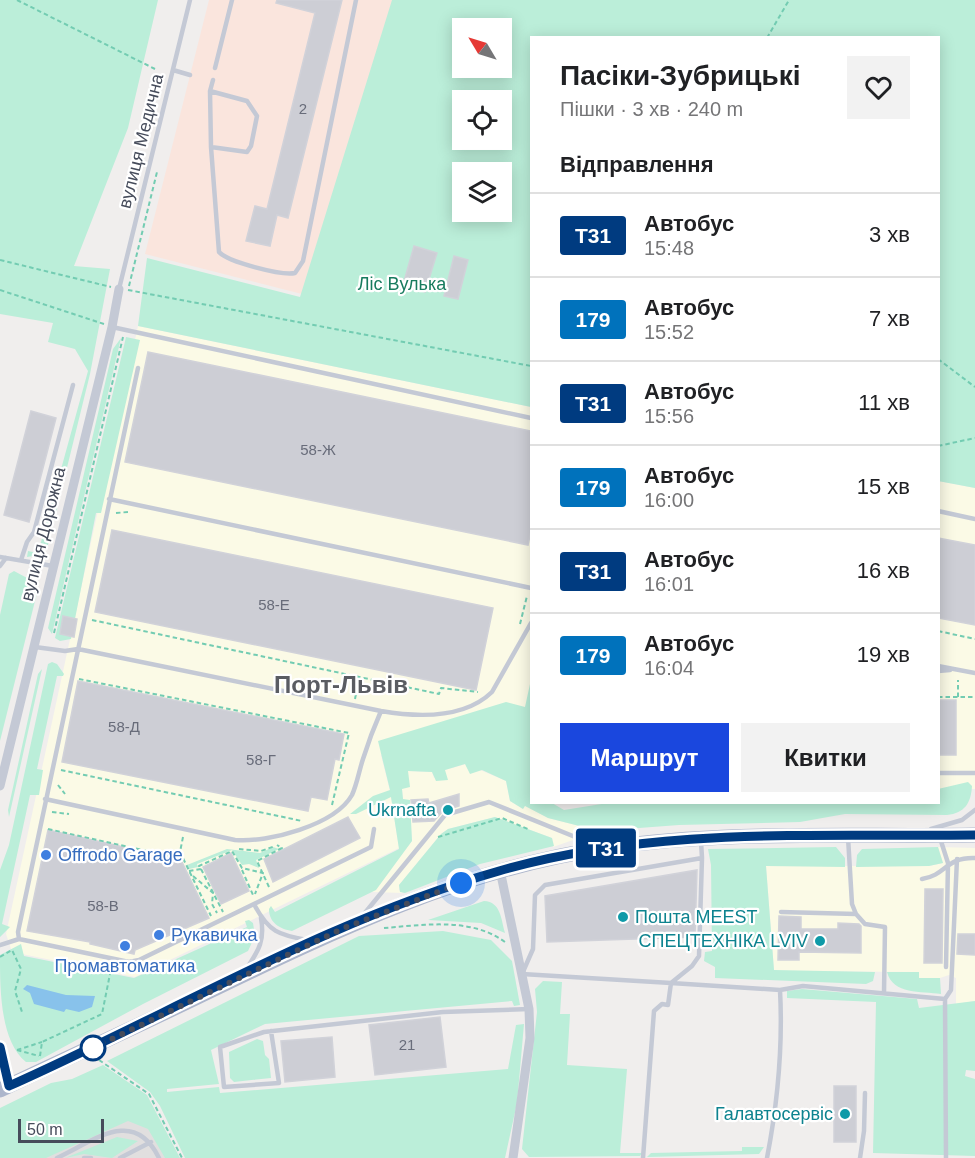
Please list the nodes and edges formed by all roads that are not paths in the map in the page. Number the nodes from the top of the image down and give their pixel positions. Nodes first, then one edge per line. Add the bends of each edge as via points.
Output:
1 (190, 0) edge
2 (232, 0) edge
3 (356, 0) edge
4 (216, 68) dead end
5 (173, 70) junction
6 (190, 75) dead end
7 (213, 80) dead end
8 (210, 91) junction
9 (211, 147) junction
10 (124, 289) joint
11 (112, 327) junction
12 (138, 368) dead end
13 (73, 385) dead end
14 (530, 418) edge
15 (109, 499) junction
16 (940, 511) edge
17 (975, 519) edge
18 (3, 557) edge
19 (21, 560) junction
20 (0, 566) edge
21 (56, 566) junction
22 (530, 588) edge
23 (530, 625) edge
24 (35, 647) junction
25 (78, 649) junction
26 (940, 666) edge
27 (957, 670) junction
28 (940, 671) edge
29 (975, 674) edge
30 (381, 711) junction
31 (940, 773) edge
32 (975, 773) edge
33 (0, 786) edge
34 (45, 799) junction
35 (975, 810) edge
36 (374, 829) dead end
37 (847, 834) junction
38 (913, 834) junction
39 (940, 835) junction
40 (975, 835) edge
41 (701, 838) junction
42 (603, 848) junction
43 (702, 858) junction
44 (975, 858) edge
45 (957, 859) junction
46 (948, 863) junction
47 (500, 870) junction
48 (922, 879) dead end
49 (255, 906) junction
50 (781, 912) dead end
51 (856, 914) junction
52 (260, 916) junction
53 (359, 921) junction
54 (19, 939) junction
55 (313, 941) junction
56 (0, 945) edge
57 (946, 967) dead end
58 (522, 974) junction
59 (241, 976) junction
60 (671, 983) junction
61 (780, 990) junction
62 (884, 993) junction
63 (945, 999) junction
64 (529, 1010) junction
65 (271, 1031) junction
66 (0, 1047) edge
67 (4, 1088) edge
68 (865, 1093) dead end
69 (151, 1142) junction
70 (57, 1158) edge
71 (84, 1158) edge
72 (91, 1158) edge
73 (120, 1158) edge
74 (159, 1158) edge
75 (513, 1158) edge
76 (644, 1158) edge
77 (767, 1158) edge
78 (860, 1158) edge
79 (946, 1158) edge

1 - 5 lane, вулиця Медична
2 - 4 lane
3 - 9 lane via 303,261 295,273 232,260 219,252
5 - 6 lane
5 - 10 lane, вулиця Медична
7 - 8 lane
8 - 9 lane
8 - 9 lane via 247,101 257,116 247,152
10 - 11 street, вулиця Дорожна
11 - 14 lane
11 - 21 street, вулиця Дорожна
12 - 15 lane
13 - 19 lane via 34,532
15 - 22 lane
15 - 25 lane
16 - 17 lane
18 - 19 lane
18 - 20 lane
19 - 21 lane
21 - 24 street, вулиця Дорожна
23 - 30 lane via 485,698 420,717
24 - 25 lane
24 - 33 street, вулиця Дорожна
25 - 30 lane
25 - 34 lane
26 - 27 lane
27 - 28 lane
27 - 29 lane
30 - 34 lane via 352,794 342,808 326,819 289,833 235,840
31 - 32 lane
34 - 54 lane
35 - 38 lane via 962,820
36 - 49 lane via 371,847
37 - 38 main road
37 - 41 main road
37 - 51 lane
38 - 39 main road
39 - 40 main road
39 - 46 lane
41 - 42 main road
41 - 43 lane
42 - 47 main road
42 - 53 lane via 489,802 445,815
43 - 58 lane via 539,888 535,895 533,950
43 - 60 lane via 699,956
44 - 45 lane
45 - 46 lane
45 - 63 lane via 951,990
46 - 48 lane via 934,877
46 - 57 lane
47 - 53 main road
47 - 58 street
49 - 52 lane
49 - 54 lane via 129,962
50 - 51 lane
51 - 62 lane via 866,924 885,927
52 - 55 lane via 282,936
52 - 59 lane via 264,933 261,948
53 - 55 main road
54 - 56 lane
55 - 59 main road
58 - 60 lane
58 - 64 street
59 - 67 main road
60 - 61 lane
60 - 76 lane via 668,1005 662,1004 654,1011
61 - 62 lane via 803,986
61 - 77 lane via 783,1044
62 - 63 lane
63 - 79 lane
64 - 65 lane via 442,1012
64 - 75 street via 530,1038
65 - 65 lane via 220,1047 224,1087 279,1083
66 - 67 street
68 - 78 lane
69 - 70 lane via 138,1132 120,1130
69 - 73 lane
69 - 74 lane
71 - 72 lane

